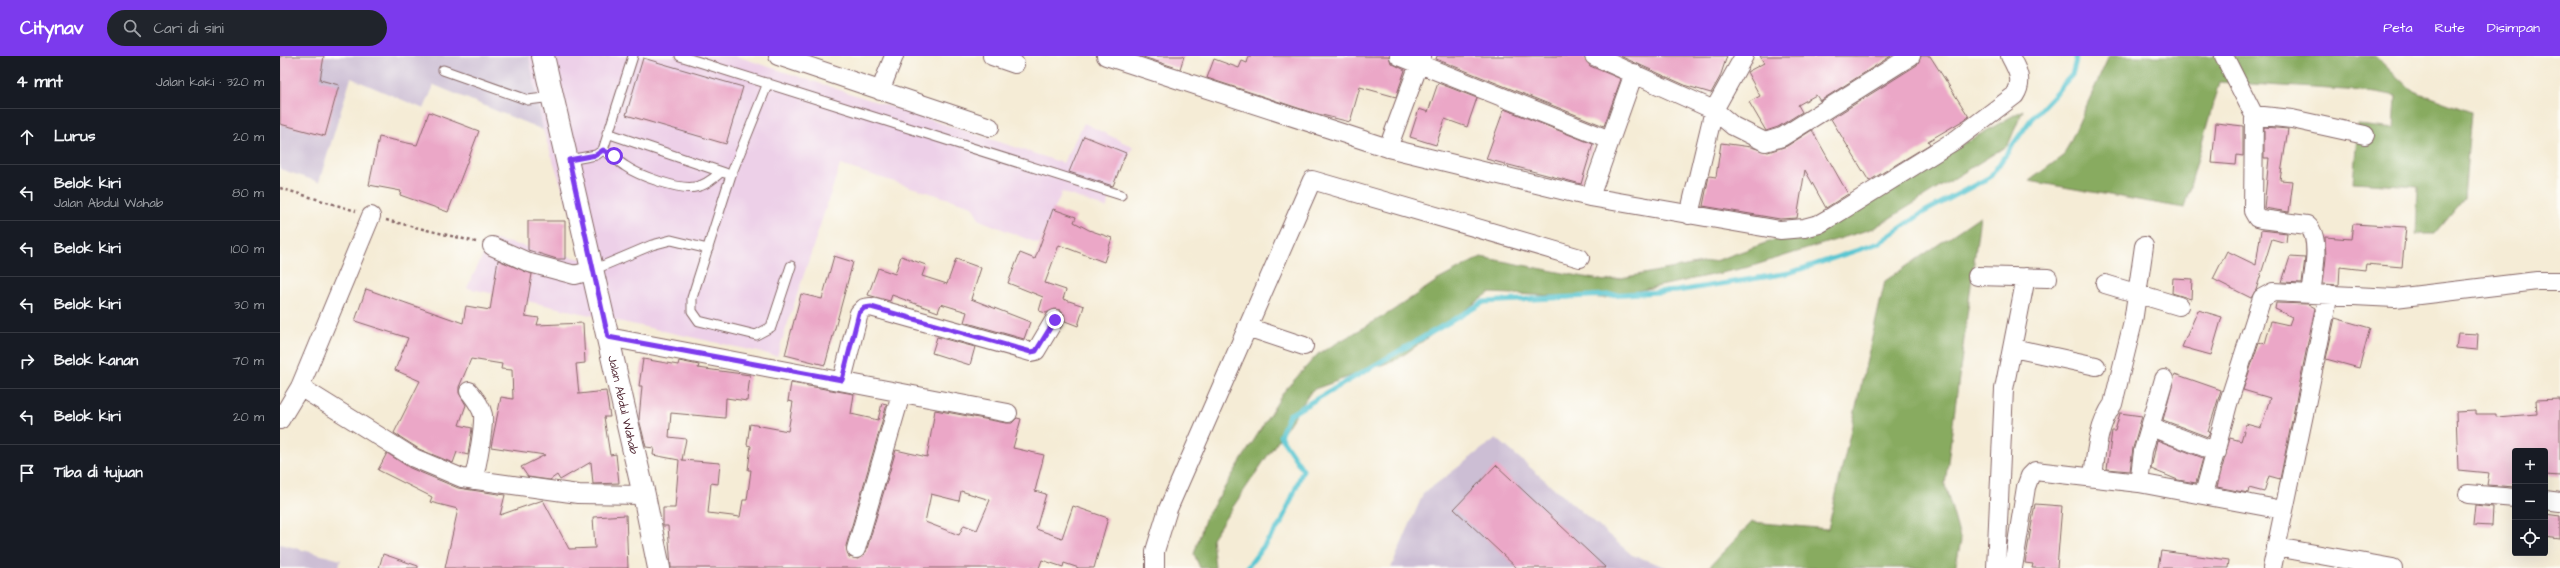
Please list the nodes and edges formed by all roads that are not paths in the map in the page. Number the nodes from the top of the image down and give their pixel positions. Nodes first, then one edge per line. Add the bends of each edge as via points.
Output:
1 (543, 56) edge
2 (632, 56) edge
3 (680, 56) edge
4 (778, 56) edge
5 (894, 56) edge
6 (992, 56) edge
7 (1106, 56) edge
8 (1399, 56) edge
9 (1594, 56) edge
10 (1744, 56) edge
11 (1911, 56) edge
12 (2010, 56) edge
13 (2224, 56) edge
14 (1421, 60) edge
15 (1015, 64) dead end
16 (443, 70) dead end
17 (1634, 73) junction
18 (768, 83) junction
19 (880, 91) junction
20 (553, 97) junction
21 (1714, 110) junction
22 (2254, 115) junction
23 (990, 127) dead end
24 (607, 133) junction
25 (2366, 135) dead end
26 (1610, 140) junction
27 (1388, 148) junction
28 (603, 150) junction
29 (569, 160) junction
30 (721, 172) junction
31 (731, 175) junction
32 (1121, 195) dead end
33 (1590, 197) junction
34 (1689, 215) junction
35 (371, 216) road end
36 (492, 246) road end
37 (2144, 246) dead end
38 (708, 249) junction
39 (1580, 258) dead end
40 (791, 266) dead end
41 (593, 270) junction
42 (1977, 276) dead end
43 (2026, 277) junction
44 (2048, 278) dead end
45 (2560, 282) edge
46 (2105, 284) dead end
47 (2137, 293) junction
48 (2320, 294) junction
49 (2180, 306) dead end
50 (1055, 320) dead end
51 (1247, 327) junction
52 (608, 337) junction
53 (1304, 346) dead end
54 (2012, 348) junction
55 (2096, 366) dead end
56 (2164, 378) dead end
57 (842, 380) junction
58 (300, 387) junction
59 (470, 391) dead end
60 (901, 394) junction
61 (1008, 413) dead end
62 (280, 420) edge
63 (2151, 424) junction
64 (2217, 452) junction
65 (2093, 477) junction
66 (473, 480) junction
67 (2139, 483) junction
68 (2204, 494) junction
69 (2468, 494) dead end
70 (644, 495) junction
71 (2512, 498) edge
72 (2548, 500) edge
73 (2560, 502) edge
74 (2283, 510) junction
75 (2276, 547) junction
76 (856, 549) dead end
77 (1996, 562) edge
78 (2014, 562) edge
79 (659, 568) edge
80 (1155, 568) edge
81 (2272, 568) edge
82 (2393, 568) edge

1 - 20 street, Jalan Abdul Wahab
2 - 24 lane
3 - 18 lane
4 - 19 street
5 - 19 street
6 - 15 street
7 - 27 street
8 - 14 street
9 - 17 street
10 - 21 street
11 - 21 street via 1772,142 1764,142 1733,126
12 - 34 street via 2019,73 2019,89 2015,95 1945,147 1819,224 1780,230
13 - 22 street
14 - 26 street
14 - 27 street
16 - 20 lane via 528,100
17 - 21 street
17 - 26 street
18 - 31 lane
18 - 32 lane
19 - 23 street
20 - 29 street, Jalan Abdul Wahab
21 - 34 street
22 - 25 street via 2292,119
22 - 48 street via 2253,211 2257,218 2307,225 2311,228 2316,238
24 - 28 lane
24 - 30 lane
26 - 33 street
27 - 33 street
28 - 29 lane via 596,155
28 - 30 lane via 625,166 665,183 695,187 712,180
29 - 41 street, Jalan Abdul Wahab
30 - 31 lane
31 - 38 lane
33 - 34 street
35 - 58 street
36 - 41 street via 530,263 575,275
37 - 47 street
38 - 40 lane via 692,298 692,310 699,320 756,335 771,327
38 - 41 lane via 671,240 652,245
39 - 51 street via 1312,180
41 - 52 street, Jalan Abdul Wahab
42 - 43 street
43 - 44 street
43 - 54 street
45 - 48 street via 2537,282 2395,298
46 - 47 street
47 - 49 street
47 - 65 street via 2133,322 2113,404 2097,446
48 - 64 street via 2273,292 2262,298 2228,404
48 - 74 street
50 - 57 street via 1036,351 1031,352 871,307 864,308 859,313
51 - 53 street
51 - 80 street via 1168,509 1155,551
52 - 57 street
52 - 70 street, Jalan Abdul Wahab
54 - 55 street
54 - 77 street via 2004,389
56 - 63 street
57 - 60 street
58 - 62 street
58 - 66 street via 383,440 438,469
59 - 66 street via 478,402 483,417
60 - 61 street
60 - 76 street
63 - 64 street via 2159,430
63 - 67 street via 2143,451
64 - 68 street
65 - 67 street
65 - 78 street via 2035,471 2030,476
66 - 70 street via 578,494
67 - 68 street
68 - 74 street
69 - 71 street
70 - 79 street, Jalan Abdul Wahab
72 - 73 street
74 - 75 street
75 - 81 street
75 - 82 street
77 - 78 street

